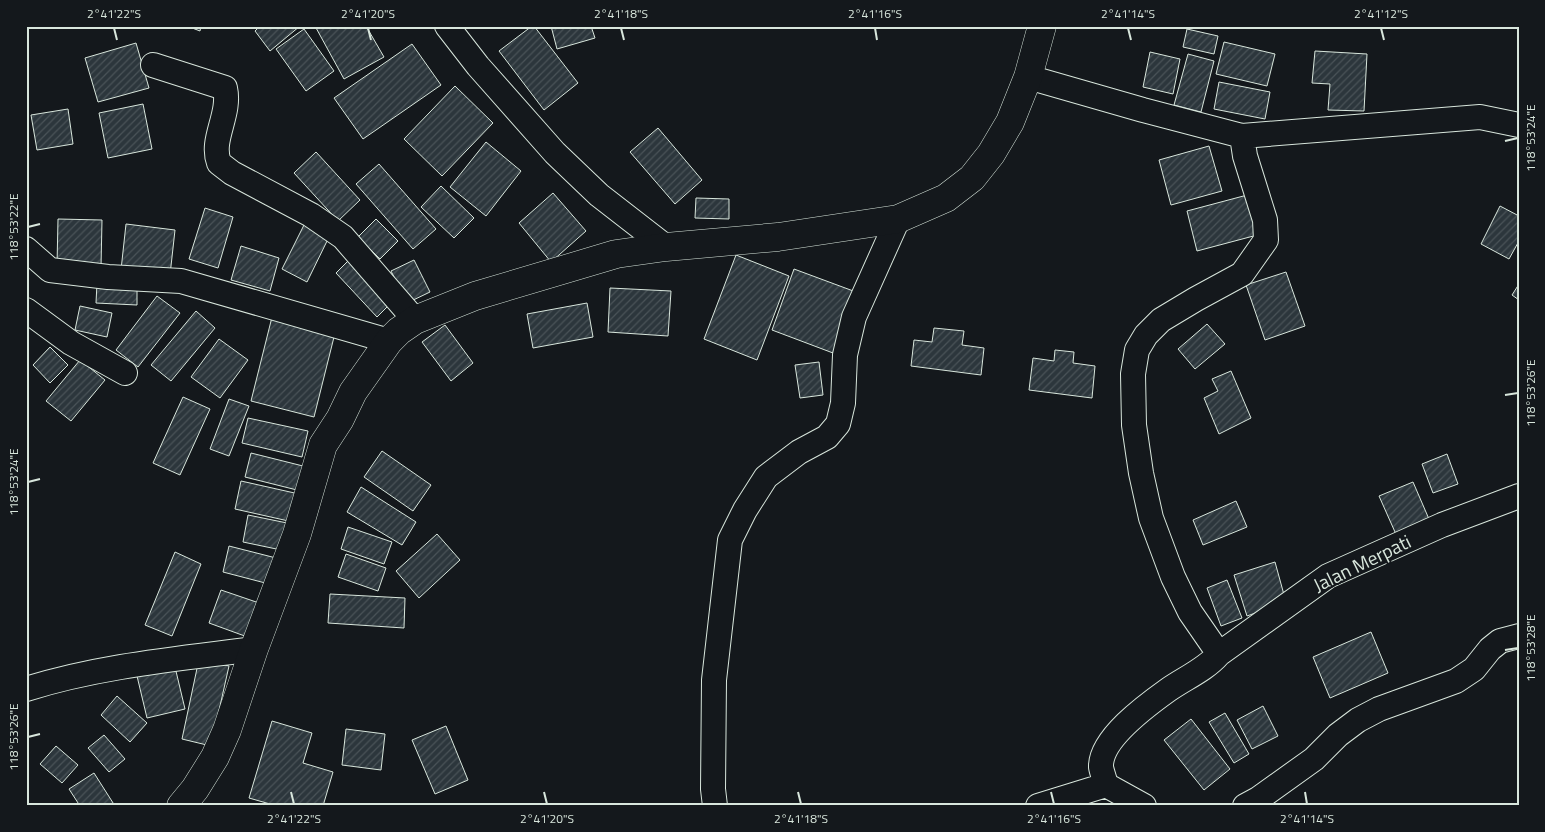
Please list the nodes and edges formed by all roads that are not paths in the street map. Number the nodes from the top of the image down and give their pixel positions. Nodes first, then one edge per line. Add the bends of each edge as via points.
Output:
1 (447, 26) edge
2 (1042, 26) edge
3 (153, 65) dead end
4 (1028, 77) junction
5 (1519, 125) edge
6 (1242, 136) junction
7 (898, 219) junction
8 (666, 247) junction
9 (26, 249) edge
10 (26, 310) edge
11 (415, 320) junction
12 (389, 340) junction
13 (124, 373) dead end
14 (1519, 496) edge
15 (1519, 636) edge
16 (254, 649) junction
17 (1219, 654) junction
18 (26, 689) edge
19 (1106, 786) junction
20 (181, 806) edge
21 (715, 806) edge
22 (1038, 806) edge
23 (1144, 806) edge
24 (1245, 806) edge

1 - 8 street via 555,153 599,195
2 - 4 street
3 - 11 street via 225,88 227,110 216,148 219,163 311,215 342,237
4 - 6 street
4 - 7 street via 1010,122 972,178 946,198
5 - 6 street via 1480,117
6 - 17 street via 1265,220 1266,240 1242,274 1160,320 1137,350 1133,374 1134,425 1152,518 1173,577 1190,612
7 - 8 street via 778,237
7 - 21 street via 854,317 845,355 843,403 838,424 827,437 799,452 766,477 744,510 730,540 714,680
8 - 11 street via 616,254 475,296
9 - 12 street via 50,270 181,281
10 - 13 street via 71,343
11 - 12 street
12 - 16 street via 353,392 323,445 297,534
14 - 17 street, Jalan Merpati via 1442,525 1328,576
15 - 24 street via 1500,640 1474,669 1456,682 1378,709 1358,720 1314,759
16 - 18 street via 108,669
16 - 20 street via 215,757
17 - 19 street, Jalan Merpati via 1134,717 1112,739 1101,767
19 - 22 street
19 - 23 street

